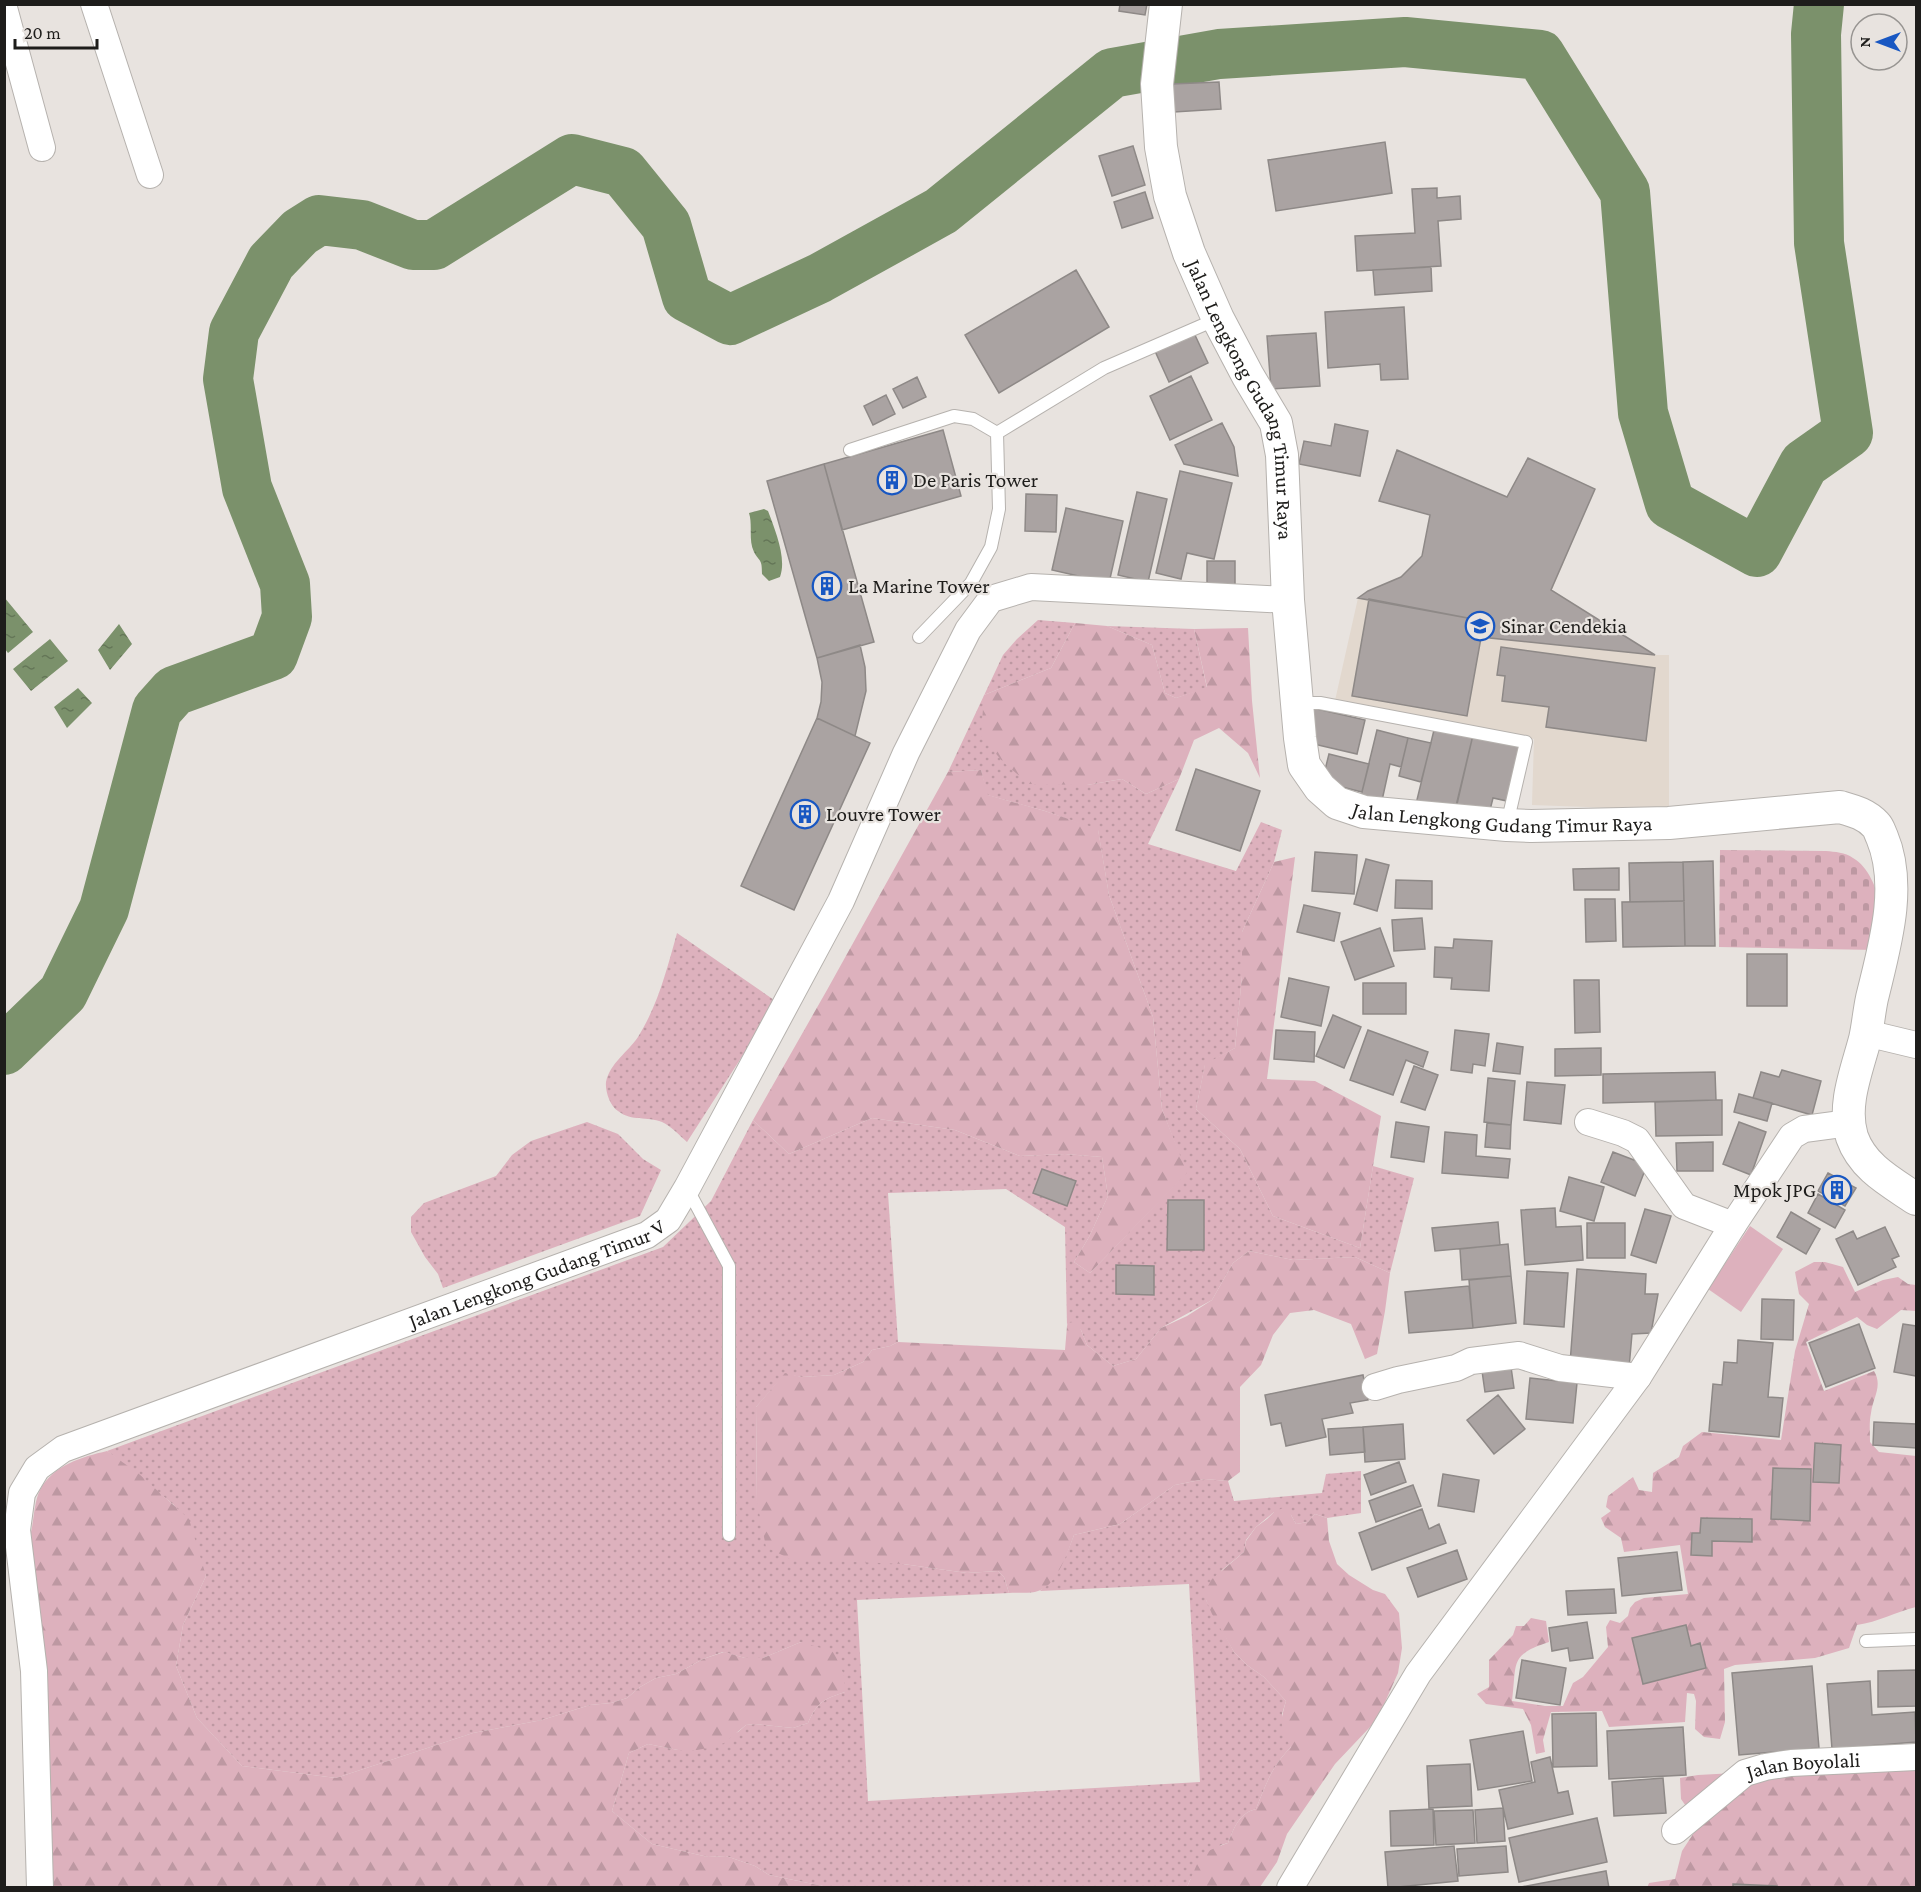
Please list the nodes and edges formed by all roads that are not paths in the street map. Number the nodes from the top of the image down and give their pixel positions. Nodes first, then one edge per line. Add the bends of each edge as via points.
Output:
1 (94, 4) edge
2 (1166, 4) edge
3 (4, 8) edge
4 (42, 148) dead end
5 (150, 175) dead end
6 (1218, 319) junction
7 (997, 433) junction
8 (850, 450) dead end
9 (1288, 600) junction
10 (919, 637) dead end
11 (1297, 703) junction
12 (1507, 825) junction
13 (1866, 1033) junction
14 (1917, 1045) edge
15 (1588, 1122) dead end
16 (1849, 1123) junction
17 (687, 1188) junction
18 (1917, 1199) edge
19 (1733, 1225) junction
20 (1638, 1377) junction
21 (1375, 1387) dead end
22 (729, 1535) dead end
23 (1917, 1639) edge
24 (1866, 1641) dead end
25 (1917, 1757) edge
26 (1675, 1831) dead end
27 (40, 1887) edge
28 (1290, 1887) edge

1 - 5 street
2 - 6 street, Jalan Lengkong Gudang Timur Raya via 1157,84 1161,147 1170,196 1189,253
3 - 4 street
6 - 7 lane via 1104,369
6 - 9 street, Jalan Lengkong Gudang Timur Raya via 1276,423 1282,455
7 - 8 lane via 973,419 954,416
7 - 10 lane via 999,508 991,547 971,583
9 - 11 street, Jalan Lengkong Gudang Timur Raya
9 - 17 street, Jalan Lengkong Gudang Timur V via 1031,586 991,599 968,630 906,753 841,901
11 - 12 street, Jalan Lengkong Gudang Timur Raya via 1304,765 1320,788 1337,803 1364,812
11 - 12 lane via 1320,703 1526,742
12 - 13 street, Jalan Lengkong Gudang Timur Raya via 1669,823 1840,807 1861,812 1877,826 1887,850 1891,885 1888,930
13 - 14 street
13 - 16 street, Jalan Lengkong Gudang Timur Raya via 1850,1099
15 - 19 street via 1637,1140 1684,1206
16 - 18 street, Jalan Lengkong Gudang Timur Raya via 1864,1160
16 - 19 street via 1804,1129 1792,1136
17 - 22 lane via 729,1266
17 - 27 street, Jalan Lengkong Gudang Timur V via 668,1220 647,1235 63,1449 37,1468 22,1493 17,1530 34,1671
19 - 20 street
20 - 21 street via 1560,1368 1519,1355 1471,1362
20 - 28 street via 1418,1674
23 - 24 lane
25 - 26 street, Jalan Boyolali via 1791,1763 1745,1773

